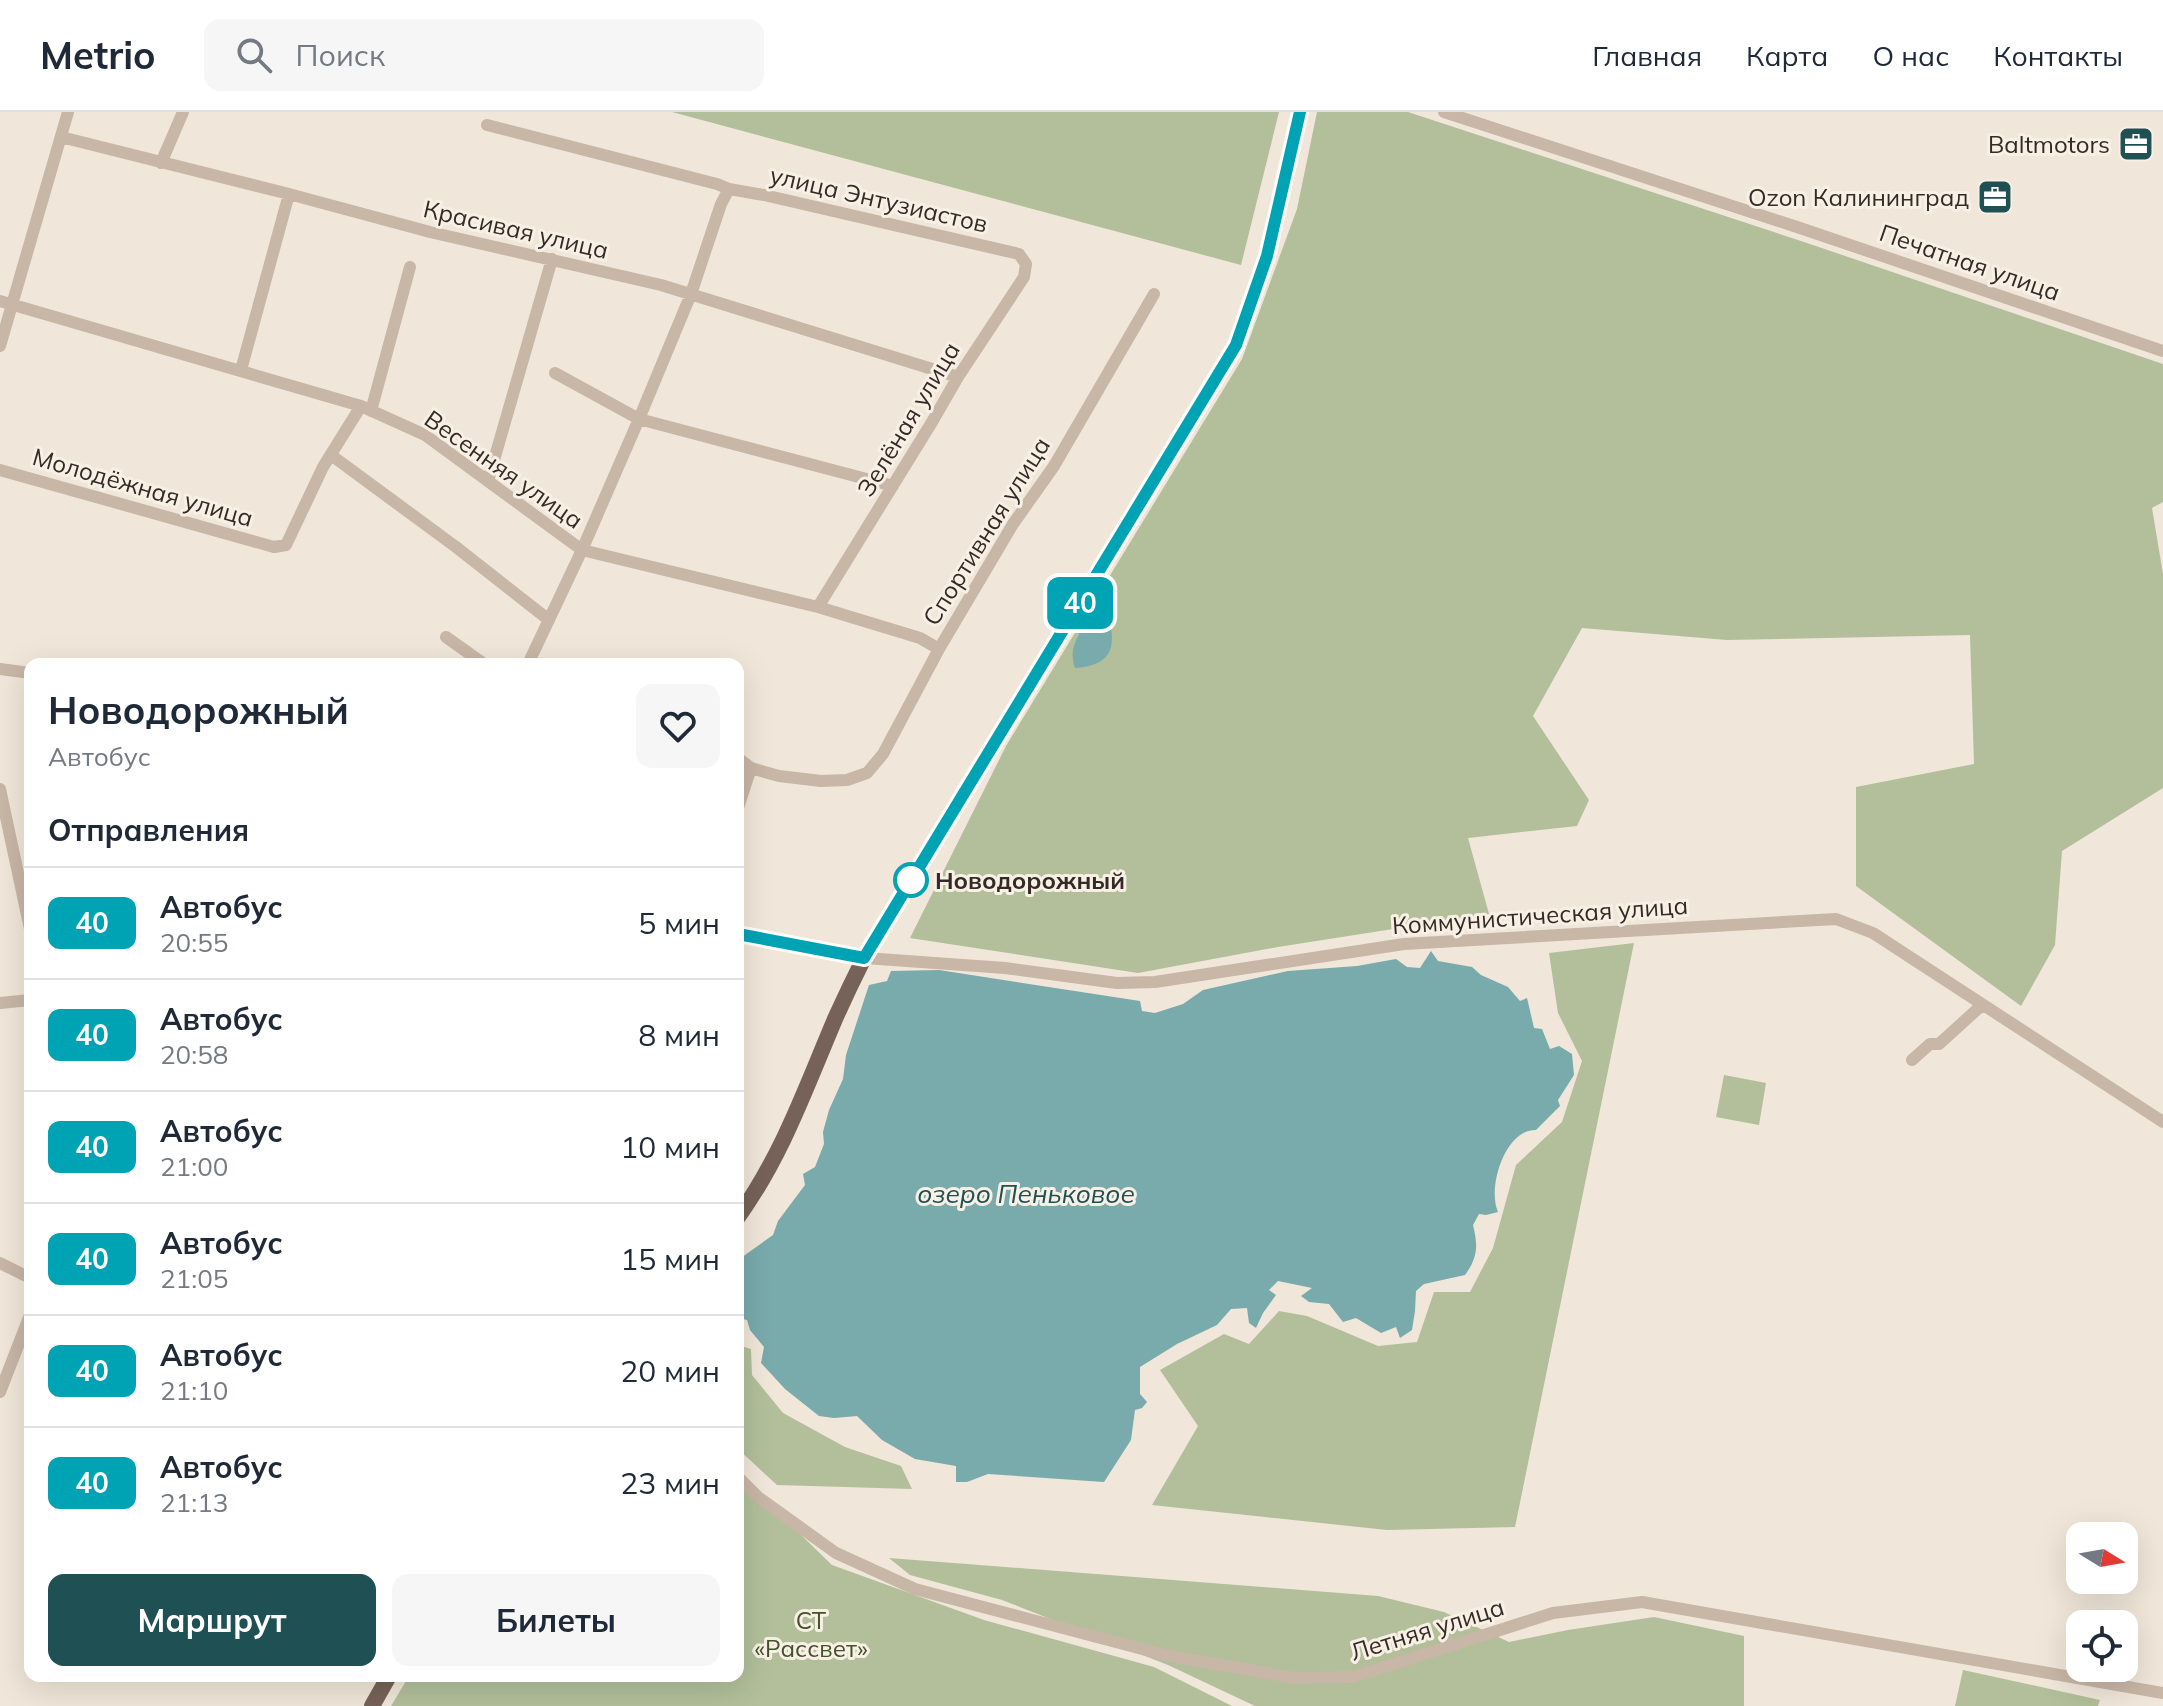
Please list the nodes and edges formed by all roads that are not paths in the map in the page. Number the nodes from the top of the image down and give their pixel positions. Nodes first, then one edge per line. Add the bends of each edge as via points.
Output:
1 (68, 112) edge
2 (183, 112) edge
3 (1300, 112) edge
4 (1444, 112) edge
5 (487, 125) dead end
6 (61, 137) junction
7 (161, 163) junction
8 (723, 187) junction
9 (289, 194) junction
10 (1019, 254) joint
11 (552, 259) junction
12 (410, 267) dead end
13 (691, 294) junction
14 (1154, 294) dead end
15 (6, 303) edge
16 (0, 346) edge
17 (2163, 351) edge
18 (241, 370) junction
19 (555, 373) dead end
20 (958, 377) junction
21 (366, 408) junction
22 (639, 419) junction
23 (331, 455) junction
24 (0, 470) edge
25 (488, 481) junction
26 (893, 486) junction
27 (582, 550) junction
28 (818, 607) junction
29 (549, 620) junction
30 (446, 637) dead end
31 (939, 649) junction
32 (476, 658) edge
33 (531, 658) edge
34 (0, 669) edge
35 (24, 672) edge
36 (744, 763) edge
37 (751, 768) junction
38 (0, 789) edge
39 (744, 790) edge
40 (24, 901) edge
41 (744, 936) edge
42 (864, 958) junction
43 (24, 1001) edge
44 (0, 1003) edge
45 (1982, 1005) junction
46 (1912, 1060) dead end
47 (2163, 1122) edge
48 (744, 1207) edge
49 (0, 1263) edge
50 (24, 1275) edge
51 (24, 1330) edge
52 (0, 1392) edge
53 (744, 1483) edge
54 (386, 1682) edge
55 (2163, 1693) edge
56 (372, 1706) edge

1 - 6 street
2 - 7 street
3 - 42 main road via 1267,256 1236,345
4 - 17 street, Печатная улица
5 - 8 street, улица Энтузиастов
6 - 7 street, Красивая улица
6 - 15 street
7 - 9 street, Красивая улица
8 - 10 street, улица Энтузиастов
8 - 13 street
9 - 11 street, Красивая улица
9 - 18 street
10 - 20 street, Зелёная улица via 1026,264 1024,277
11 - 13 street, Красивая улица
11 - 25 street
12 - 21 street
13 - 20 street, Красивая улица
13 - 22 street
14 - 31 street, Спортивная улица
15 - 16 street
15 - 18 street, Весенняя улица
18 - 21 street, Весенняя улица
19 - 22 street
20 - 26 street, Зелёная улица
21 - 23 street
21 - 25 street, Весенняя улица via 425,435
22 - 26 street
22 - 27 street
23 - 24 street, Молодёжная улица via 286,545 274,547
23 - 29 street
25 - 27 street, Весенняя улица
26 - 28 street, Зелёная улица
27 - 28 street, Весенняя улица
27 - 29 street
28 - 31 street, Весенняя улица via 920,638
29 - 33 street
30 - 32 street
31 - 37 street, Спортивная улица via 883,754 867,773 821,781
34 - 35 street
36 - 37 street
37 - 39 street
38 - 40 street
41 - 42 street, Коммунистическая улица
42 - 45 street, Коммунистическая улица via 1117,983 1155,982 1404,944 1836,919 1873,933
42 - 48 main road via 799,1107
43 - 44 street
45 - 46 street via 1939,1044 1930,1044
45 - 47 street, Коммунистическая улица
49 - 50 street
51 - 52 street
53 - 55 street, Летняя улица via 836,1553 915,1589 1165,1655 1295,1678 1353,1677 1553,1613 1642,1602
54 - 56 main road

